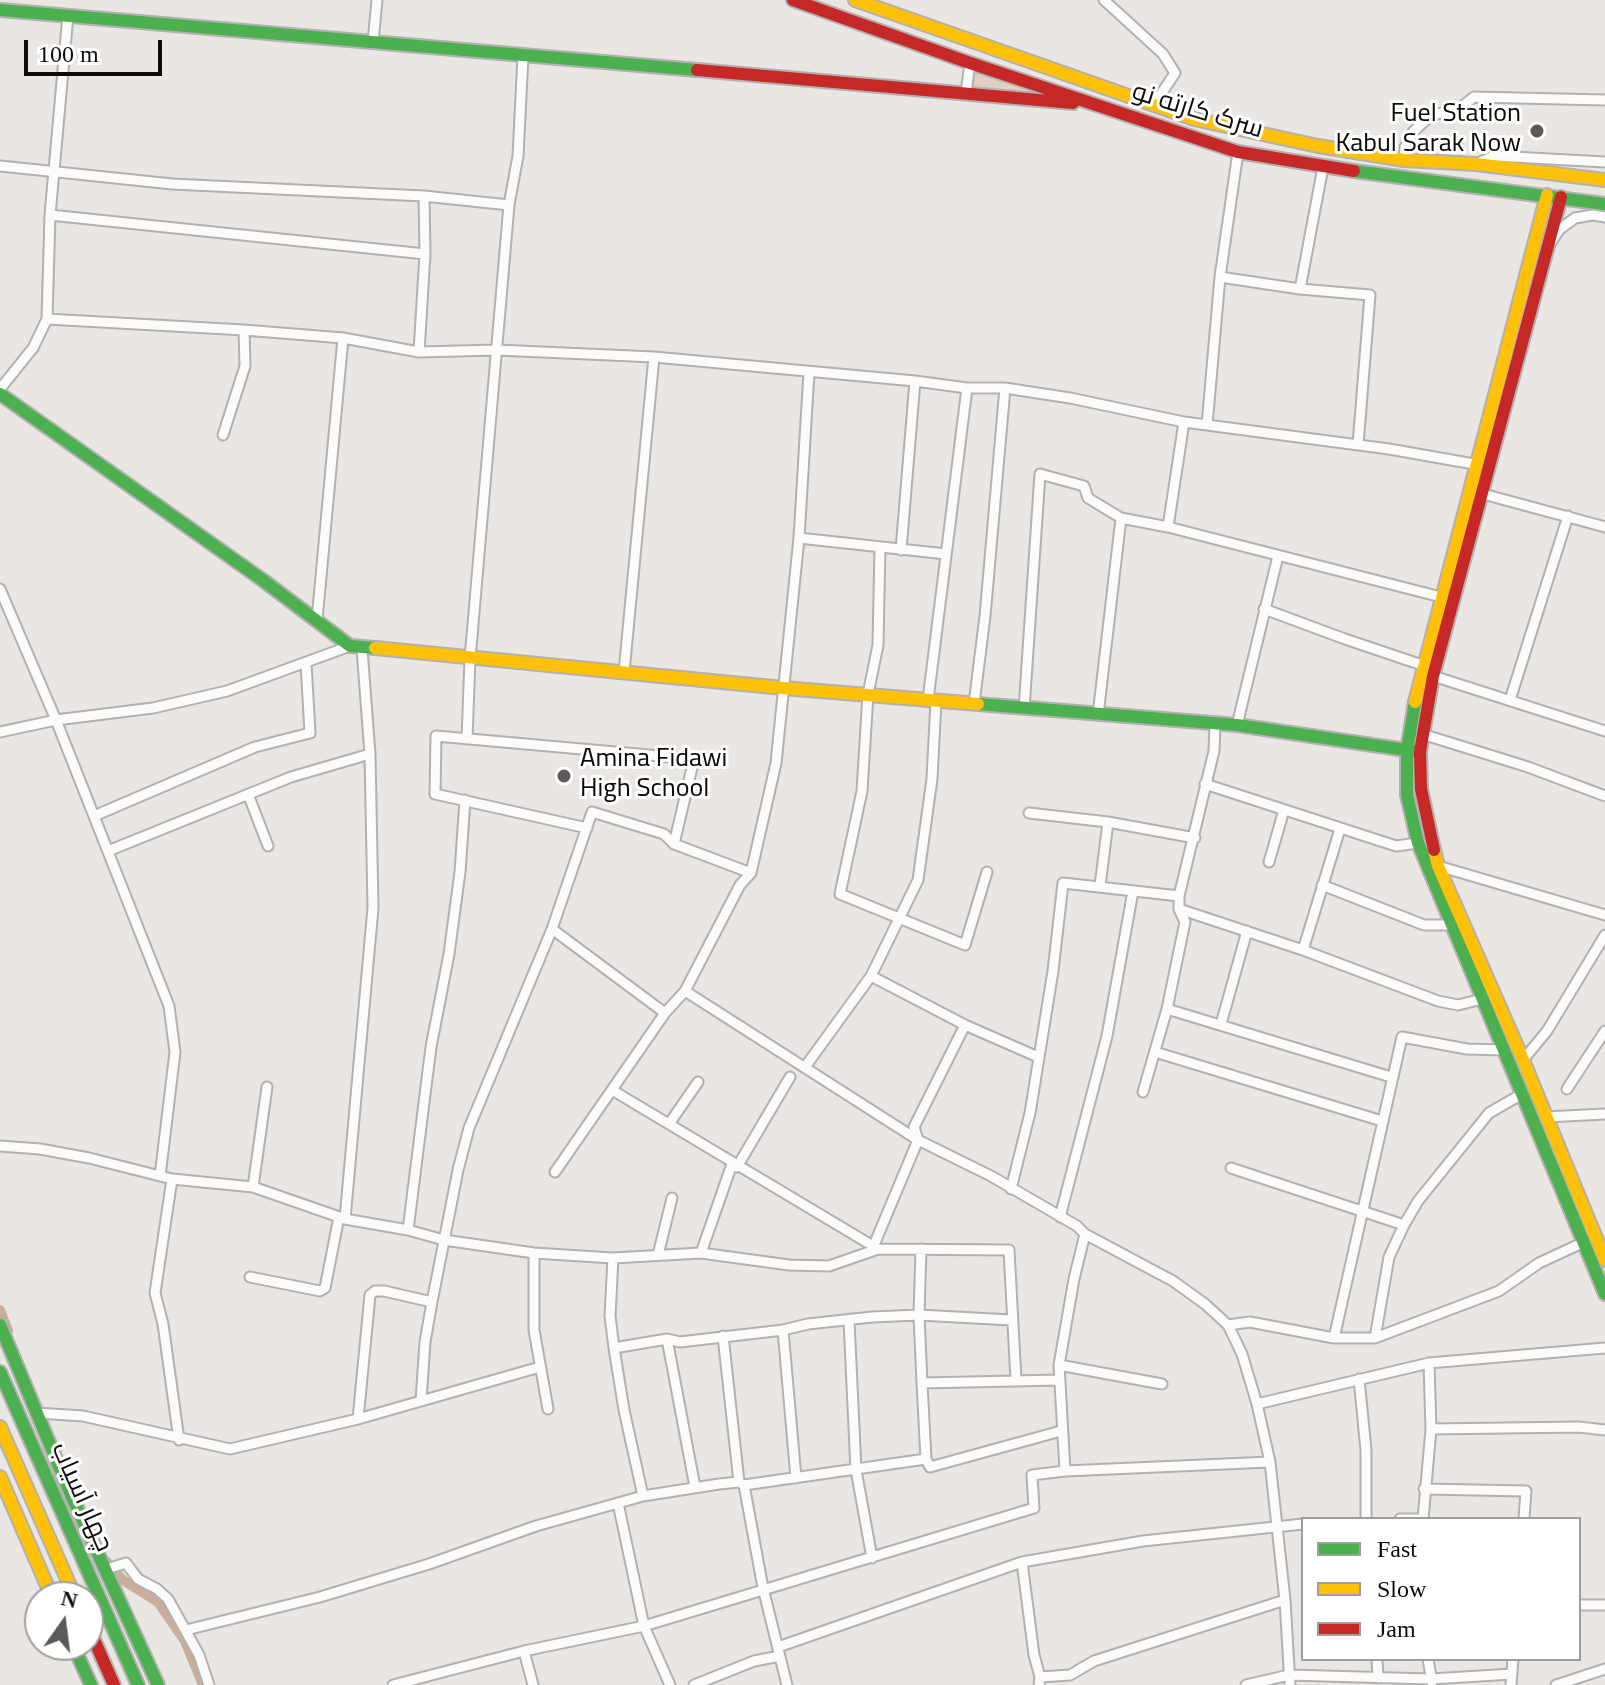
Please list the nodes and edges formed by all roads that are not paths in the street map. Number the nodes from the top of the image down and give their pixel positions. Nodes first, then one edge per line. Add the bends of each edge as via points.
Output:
1 (377, 0) edge
2 (793, 0) edge
3 (855, 0) edge
4 (1104, 0) edge
5 (0, 10) edge
6 (68, 15) junction
7 (373, 42) junction
8 (523, 56) junction
9 (970, 63) junction
10 (1037, 64) junction
11 (1035, 84) junction
12 (966, 93) junction
13 (1605, 100) edge
14 (1153, 106) junction
15 (1100, 107) junction
16 (1238, 152) junction
17 (1404, 160) junction
18 (1605, 162) edge
19 (1476, 164) junction
20 (0, 166) edge
21 (1323, 167) junction
22 (56, 172) junction
23 (1604, 176) edge
24 (1547, 195) junction
25 (424, 196) junction
26 (1561, 197) junction
27 (1605, 204) edge
28 (509, 205) junction
29 (50, 215) junction
30 (1605, 217) edge
31 (1535, 243) junction
32 (1548, 246) junction
33 (425, 254) junction
34 (1220, 277) junction
35 (1300, 289) junction
36 (47, 319) junction
37 (244, 330) junction
38 (343, 338) junction
39 (497, 350) junction
40 (419, 352) junction
41 (654, 357) junction
42 (809, 372) junction
43 (915, 381) junction
44 (967, 388) junction
45 (1005, 388) junction
46 (0, 392) edge
47 (1184, 422) junction
48 (1207, 425) junction
49 (223, 435) dead end
50 (1358, 445) junction
51 (1474, 464) junction
52 (1483, 494) junction
53 (1568, 516) junction
54 (1121, 518) junction
55 (1168, 527) junction
56 (1605, 527) edge
57 (799, 538) junction
58 (880, 547) junction
59 (901, 550) junction
60 (946, 554) junction
61 (1278, 556) junction
62 (0, 589) edge
63 (1441, 597) junction
64 (1264, 609) junction
65 (317, 620) junction
66 (356, 648) junction
67 (470, 659) junction
68 (306, 663) junction
69 (1422, 665) junction
70 (624, 672) junction
71 (1433, 676) junction
72 (783, 688) junction
73 (868, 694) junction
74 (932, 700) junction
75 (1510, 700) junction
76 (974, 704) junction
77 (1024, 709) junction
78 (1098, 715) junction
79 (56, 720) junction
80 (1215, 723) junction
81 (1237, 725) junction
82 (1604, 728) edge
83 (0, 732) edge
84 (1422, 734) junction
85 (467, 739) junction
86 (1413, 752) junction
87 (370, 754) junction
88 (1205, 784) junction
89 (248, 794) junction
90 (1605, 796) edge
91 (465, 800) junction
92 (1284, 810) junction
93 (1029, 813) dead end
94 (94, 816) junction
95 (1108, 822) junction
96 (587, 828) junction
97 (1340, 829) junction
98 (1195, 838) junction
99 (1418, 843) junction
100 (674, 844) junction
101 (268, 846) dead end
102 (108, 851) junction
103 (1269, 862) dead end
104 (1438, 866) junction
105 (987, 872) dead end
106 (751, 873) junction
107 (1322, 885) junction
108 (1100, 886) junction
109 (1133, 891) junction
110 (1179, 896) junction
111 (1179, 909) junction
112 (1605, 915) edge
113 (901, 919) junction
114 (1451, 925) junction
115 (552, 929) junction
116 (1247, 931) junction
117 (1605, 935) edge
118 (1303, 950) junction
119 (871, 976) junction
120 (685, 991) junction
121 (1482, 999) junction
122 (1167, 1009) junction
123 (665, 1013) junction
124 (1221, 1024) junction
125 (965, 1025) junction
126 (1605, 1031) edge
127 (1504, 1050) junction
128 (1155, 1052) junction
129 (1038, 1057) junction
130 (1523, 1060) junction
131 (805, 1067) junction
132 (790, 1077) dead end
133 (1391, 1077) junction
134 (698, 1082) dead end
135 (267, 1087) dead end
136 (1567, 1089) dead end
137 (612, 1090) junction
138 (1143, 1092) dead end
139 (1522, 1094) junction
140 (1605, 1114) edge
141 (1545, 1117) junction
142 (1382, 1121) junction
143 (669, 1124) junction
144 (918, 1140) junction
145 (0, 1146) edge
146 (734, 1165) junction
147 (1231, 1168) dead end
148 (555, 1172) dead end
149 (160, 1176) junction
150 (172, 1179) junction
151 (253, 1187) junction
152 (1011, 1189) junction
153 (672, 1198) dead end
154 (1364, 1211) junction
155 (1060, 1217) junction
156 (342, 1218) junction
157 (1404, 1225) junction
158 (408, 1230) junction
159 (1085, 1234) junction
160 (444, 1240) junction
161 (1582, 1243) junction
162 (876, 1247) junction
163 (921, 1249) junction
164 (534, 1253) junction
165 (701, 1253) junction
166 (658, 1255) junction
167 (613, 1258) junction
168 (1605, 1260) edge
169 (250, 1277) dead end
170 (1605, 1294) edge
171 (432, 1302) junction
172 (919, 1315) junction
173 (1011, 1320) junction
174 (849, 1321) junction
175 (0, 1325) edge
176 (1228, 1325) junction
177 (783, 1330) junction
178 (723, 1336) junction
179 (1334, 1338) junction
180 (1375, 1338) junction
181 (667, 1339) junction
182 (614, 1348) junction
183 (1605, 1348) edge
184 (1429, 1363) junction
185 (1059, 1365) junction
186 (540, 1367) junction
187 (0, 1372) edge
188 (1359, 1379) junction
189 (1016, 1380) junction
190 (1059, 1380) junction
191 (922, 1383) junction
192 (1162, 1384) dead end
193 (421, 1401) junction
194 (1257, 1404) junction
195 (548, 1409) dead end
196 (42, 1413) junction
197 (358, 1419) junction
198 (0, 1427) edge
199 (1431, 1429) junction
200 (1605, 1430) edge
201 (1061, 1431) junction
202 (179, 1440) junction
203 (926, 1459) junction
204 (1270, 1462) junction
205 (856, 1470) junction
206 (1065, 1471) junction
207 (0, 1477) edge
208 (796, 1478) junction
209 (741, 1484) junction
210 (695, 1487) junction
211 (1424, 1489) junction
212 (643, 1496) junction
213 (618, 1503) junction
214 (1366, 1517) edge
215 (1423, 1517) edge
216 (1524, 1517) edge
217 (1301, 1524) edge
218 (1275, 1526) junction
219 (872, 1558) junction
220 (1022, 1562) junction
221 (113, 1567) junction
222 (45, 1581) edge
223 (68, 1581) edge
224 (763, 1588) junction
225 (1285, 1600) junction
226 (1581, 1605) edge
227 (1605, 1605) edge
228 (644, 1626) junction
229 (186, 1630) junction
230 (524, 1651) junction
231 (779, 1652) junction
232 (80, 1661) edge
233 (103, 1661) edge
234 (1377, 1661) edge
235 (1428, 1661) edge
236 (1605, 1669) edge
237 (1378, 1678) junction
238 (1290, 1680) edge
239 (1512, 1680) edge
240 (1040, 1681) edge
241 (1432, 1682) edge
242 (530, 1684) edge
243 (91, 1685) edge
244 (114, 1685) edge
245 (138, 1685) edge
246 (158, 1685) edge
247 (209, 1685) edge
248 (393, 1685) edge
249 (670, 1685) edge
250 (694, 1685) edge
251 (787, 1685) edge
252 (1246, 1685) edge
253 (1556, 1685) edge

1 - 7 street
2 - 9 main road, سرک کارته نو
3 - 10 main road, سرک کارته نو
4 - 14 street via 1163,54 1175,73
5 - 6 main road
6 - 7 main road
6 - 22 street
7 - 8 main road
8 - 12 main road
8 - 28 street via 518,156
9 - 11 main road, سرک کارته نو
9 - 12 street
10 - 11 main road
10 - 14 main road, سرک کارته نو
11 - 15 main road, سرک کارته نو
12 - 15 main road
13 - 17 street via 1474,97 1460,108 1430,116 1413,132
14 - 17 main road, سرک کارته نو via 1318,146
15 - 16 main road, سرک کارته نو
16 - 21 main road, سرک کارته نو
16 - 34 street
17 - 19 main road, سرک کارته نو
18 - 19 street via 1495,156
19 - 23 main road, سرک کارته نو
20 - 22 street
21 - 24 main road, سرک کارته نو
21 - 35 street
22 - 25 street via 172,184
22 - 29 street
24 - 26 main road, سرک کارته نو
24 - 31 main road
25 - 28 street
25 - 33 street
26 - 27 main road, سرک کارته نو
26 - 32 main road
28 - 39 street
29 - 33 street
29 - 36 street
30 - 32 street via 1575,218
31 - 32 main road
31 - 51 main road
32 - 52 main road
33 - 40 street
34 - 35 street
34 - 48 street
35 - 50 street via 1370,295
36 - 37 street
36 - 46 street
37 - 38 street
37 - 49 street via 245,366
38 - 40 street
38 - 65 street
39 - 40 street
39 - 41 street
39 - 67 street
41 - 42 street
41 - 70 street
42 - 43 street
42 - 57 street
43 - 44 street
43 - 59 street
44 - 45 street
44 - 60 street
45 - 47 street
45 - 76 street
46 - 65 main road
47 - 48 street
47 - 55 street
48 - 50 street
50 - 51 street
51 - 63 main road
52 - 53 street
52 - 71 main road
53 - 56 street
53 - 75 street
54 - 55 street
54 - 77 street via 1088,498 1084,486 1040,474
54 - 78 street
55 - 61 street
57 - 58 street
57 - 72 street
58 - 59 street
58 - 73 street via 878,645
59 - 60 street
60 - 74 street
61 - 63 street
61 - 64 street
62 - 79 street
63 - 69 main road
64 - 69 street
64 - 81 street
65 - 66 main road
66 - 67 main road
66 - 68 street
66 - 87 street
67 - 70 main road
67 - 85 street
68 - 79 street via 227,691 153,708
68 - 94 street via 310,733 255,747
69 - 86 main road
70 - 72 main road
71 - 75 street
71 - 84 main road
72 - 73 main road
72 - 106 street via 776,763
73 - 74 main road
73 - 113 street via 862,791 840,894
74 - 76 main road
74 - 113 street via 925,839 918,880
75 - 82 street
76 - 77 main road
77 - 78 main road
78 - 80 main road
79 - 83 street
79 - 94 street
80 - 81 main road
80 - 88 street
81 - 86 main road
84 - 86 main road
84 - 90 street
85 - 91 street via 436,736 435,794
85 - 100 street via 694,759
86 - 99 main road via 1407,795
86 - 104 main road
87 - 89 street
87 - 156 street via 373,908
88 - 92 street
88 - 98 street
89 - 101 street
89 - 102 street
91 - 96 street
91 - 158 street via 449,954 431,1047
92 - 97 street
92 - 103 street
93 - 95 street
94 - 102 street
95 - 98 street
95 - 108 street
96 - 100 street via 592,812 664,834
96 - 115 street
97 - 99 street via 1396,846
97 - 107 street
98 - 110 street
99 - 114 main road
100 - 106 street
102 - 149 street via 169,1006 175,1052
104 - 112 street
104 - 130 main road
105 - 113 street via 965,945
106 - 120 street
107 - 114 street via 1424,925
107 - 118 street
108 - 109 street
108 - 129 street via 1063,883
109 - 110 street
109 - 155 street via 1107,1036
110 - 111 street
111 - 116 street
111 - 122 street via 1185,922
113 - 119 street
114 - 121 main road
115 - 123 street
115 - 160 street via 469,1128
116 - 118 street
116 - 124 street
117 - 130 street via 1547,1031
118 - 121 street via 1438,1001 1458,1005
119 - 125 street
119 - 131 street
120 - 123 street
120 - 131 street
121 - 127 main road
122 - 124 street
122 - 128 street
123 - 137 street
124 - 133 street
125 - 129 street
125 - 144 street via 914,1127
126 - 136 street
127 - 133 street via 1402,1037
127 - 139 main road
128 - 138 street
128 - 142 street
129 - 152 street
130 - 141 main road
131 - 144 street
132 - 146 street
133 - 142 street
134 - 143 street
135 - 151 street
137 - 143 street
137 - 148 street
139 - 157 street via 1489,1113
139 - 161 main road
140 - 141 street
141 - 168 main road
142 - 154 street
143 - 146 street
144 - 152 street
144 - 162 street
145 - 149 street via 76,1155
146 - 162 street
146 - 165 street
147 - 154 street
149 - 150 street
150 - 151 street
150 - 202 street via 155,1293
151 - 156 street
152 - 155 street
153 - 166 street
154 - 157 street
154 - 179 street
155 - 159 street
156 - 158 street
156 - 169 street via 325,1288
157 - 180 street via 1389,1257
158 - 160 street
159 - 176 street via 1173,1281
159 - 185 street
160 - 164 street
160 - 171 street
161 - 170 main road
161 - 180 street via 1539,1263 1499,1291
162 - 163 street
162 - 165 street via 829,1266
163 - 172 street
163 - 173 street via 1009,1250
164 - 167 street
164 - 186 street via 534,1330
165 - 166 street
166 - 167 street
167 - 182 street
171 - 193 street
171 - 197 street via 384,1291 370,1295
172 - 173 street
172 - 174 street
172 - 191 street
173 - 189 street
174 - 177 street
174 - 205 street
175 - 196 main road
176 - 179 street via 1250,1322
176 - 194 street
177 - 178 street
177 - 208 street
178 - 181 street
178 - 209 street
179 - 180 street
181 - 182 street
181 - 210 street
182 - 212 street
183 - 184 street
184 - 188 street
184 - 199 street
185 - 190 street
185 - 192 street
186 - 193 street
186 - 195 street
187 - 245 main road, چهار آسیاب
188 - 194 street
188 - 214 street
189 - 190 street
189 - 191 street
190 - 201 street
191 - 203 street
193 - 197 street
194 - 204 street
196 - 202 street via 83,1416
196 - 221 main road via 72,1497
197 - 202 street via 230,1449
198 - 223 main road, چهار آسیاب
199 - 200 street
199 - 211 street
201 - 203 street via 930,1467
201 - 206 street
203 - 205 street
204 - 206 street
204 - 218 street
205 - 208 street
205 - 219 street
206 - 219 street via 1032,1475 1034,1508
207 - 222 main road
208 - 209 street
209 - 210 street
209 - 224 street
210 - 212 street
211 - 215 street
211 - 216 street via 1526,1491
212 - 213 street
213 - 228 street
213 - 229 street via 320,1597
217 - 218 street
218 - 220 street
218 - 225 street
219 - 224 street
220 - 231 street
220 - 240 street
221 - 229 street via 126,1563 138,1579 157,1589
221 - 246 main road
224 - 228 street
224 - 231 street
225 - 238 street
225 - 240 street
226 - 227 street
228 - 230 street
228 - 249 street
229 - 247 street
230 - 242 street
230 - 248 street
231 - 250 street
231 - 251 street
232 - 243 main road
233 - 244 main road
234 - 237 street
235 - 241 street
236 - 253 street
237 - 238 street
237 - 241 street
238 - 252 street
239 - 241 street

